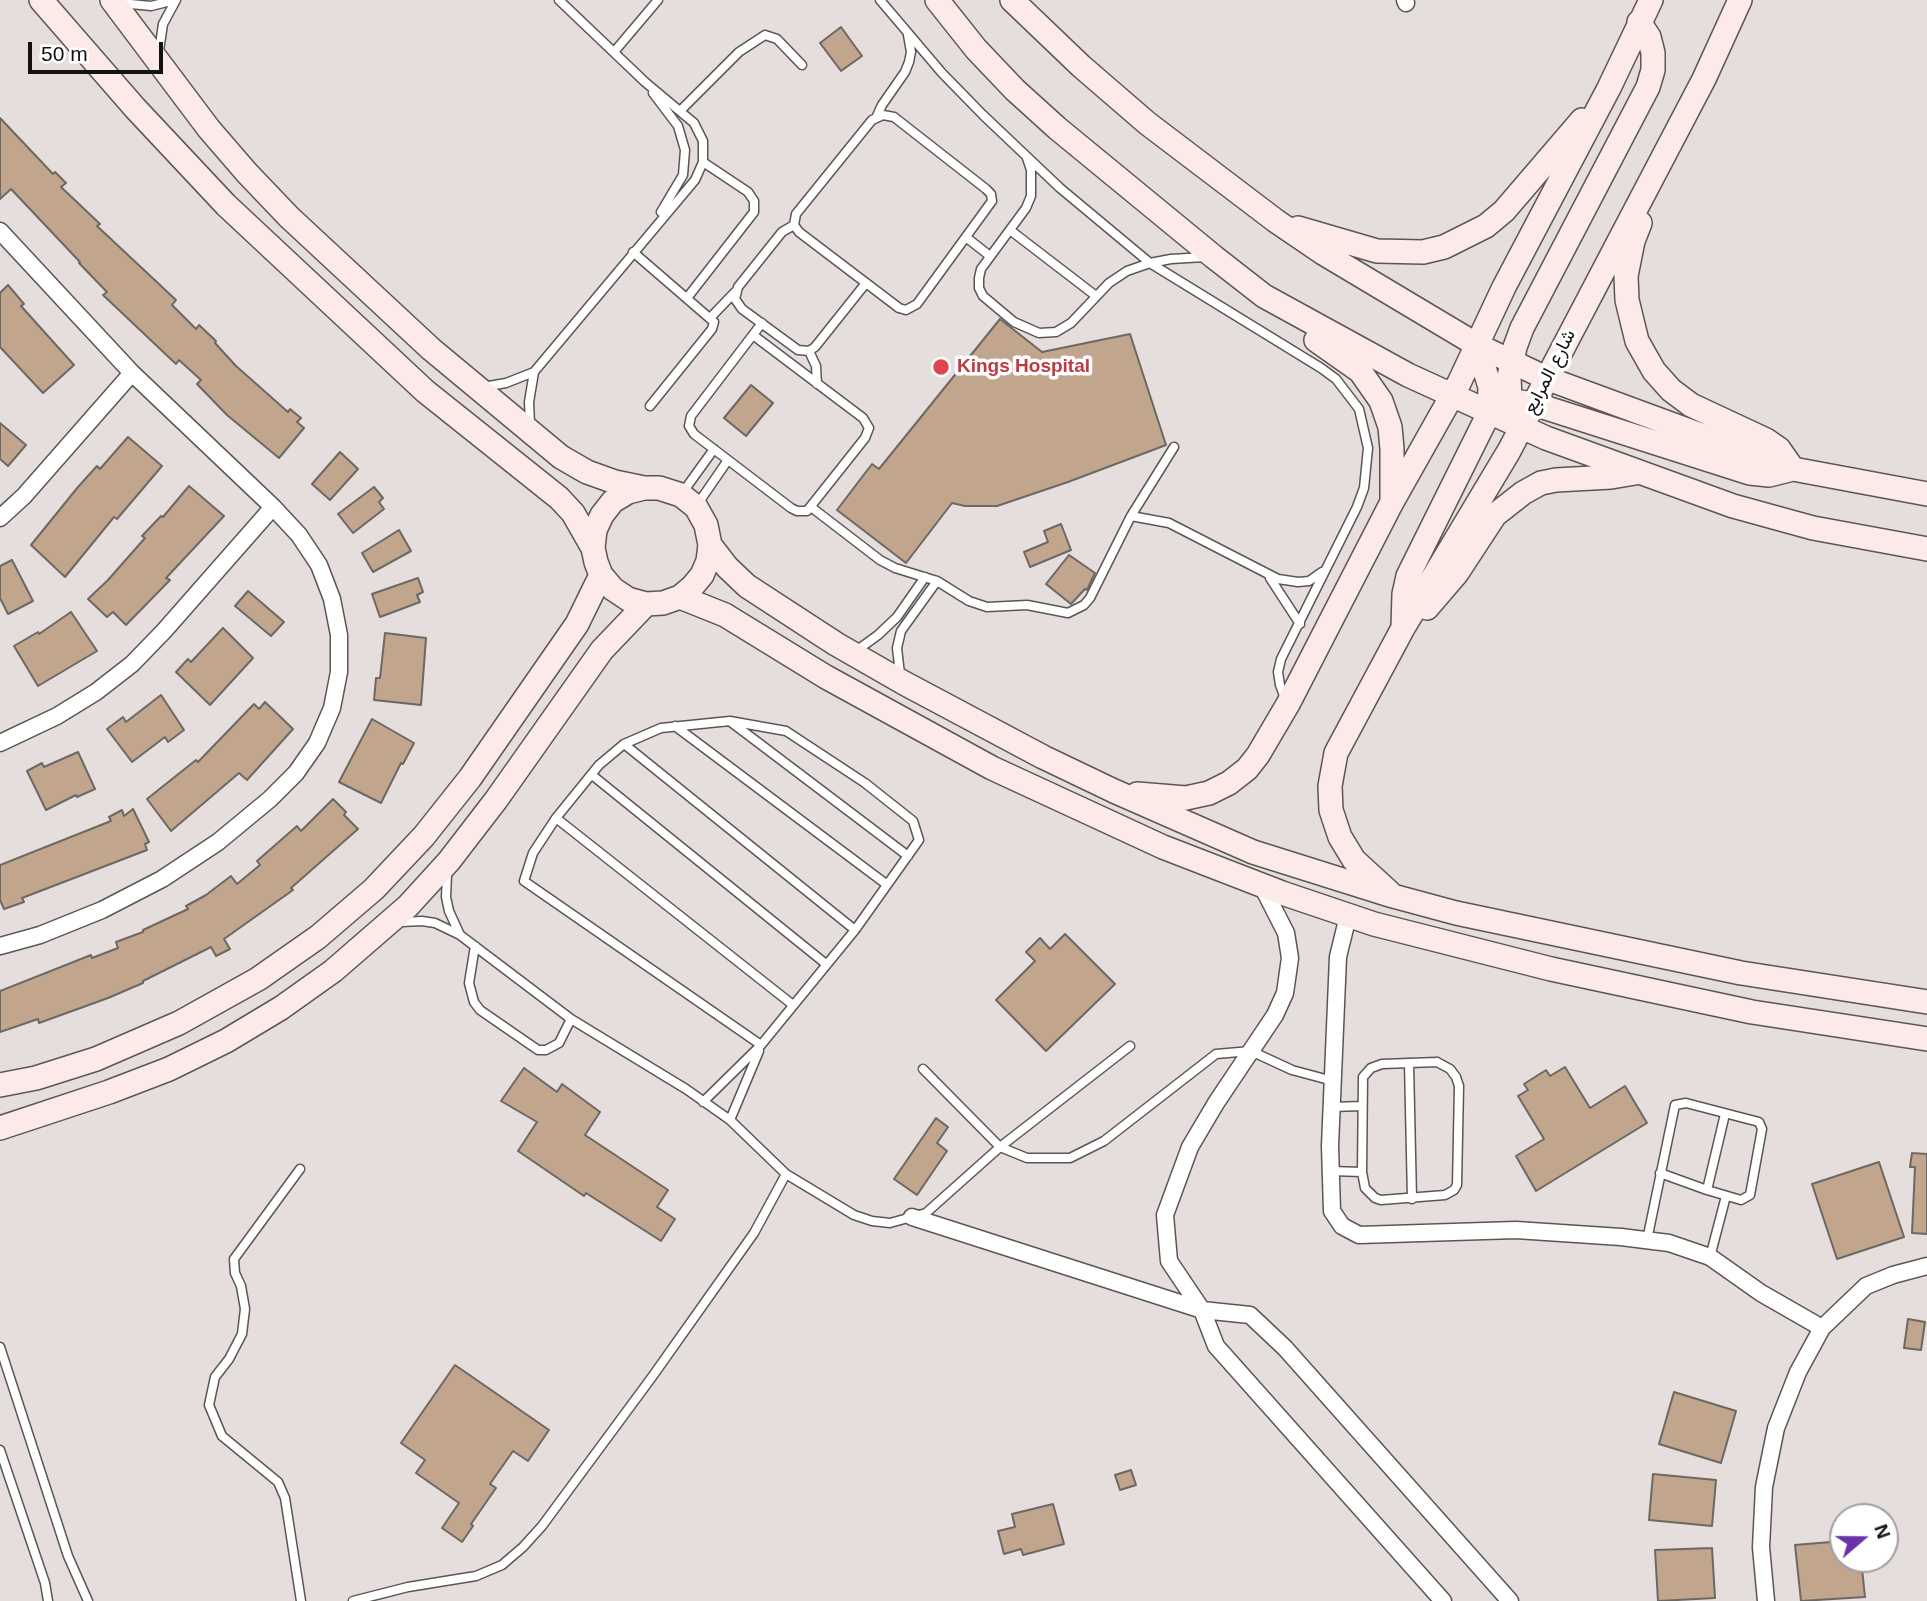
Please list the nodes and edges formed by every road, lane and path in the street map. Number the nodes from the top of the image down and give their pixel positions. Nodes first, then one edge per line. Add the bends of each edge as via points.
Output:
1 (41, 0) edge
2 (175, 0) edge
3 (559, 0) edge
4 (658, 0) edge
5 (880, 0) edge
6 (937, 0) edge
7 (1012, 0) edge
8 (1651, 0) edge
9 (1740, 0) edge
10 (113, 1) edge
11 (1639, 22) junction
12 (906, 32) junction
13 (614, 52) junction
14 (160, 61) junction
15 (802, 65) dead end
16 (645, 82) junction
17 (1609, 88) junction
18 (680, 111) junction
19 (877, 116) junction
20 (1668, 149) junction
21 (1026, 155) junction
22 (703, 162) junction
23 (1276, 221) junction
24 (794, 225) junction
25 (1010, 230) junction
26 (0, 231) edge
27 (648, 233) junction
28 (967, 237) junction
29 (632, 252) junction
30 (990, 256) junction
31 (1214, 257) junction
32 (1150, 263) junction
33 (866, 283) junction
34 (735, 292) junction
35 (1097, 296) junction
36 (1264, 296) junction
37 (687, 298) junction
38 (710, 318) junction
39 (762, 323) junction
40 (753, 335) junction
41 (1477, 345) junction
42 (809, 351) junction
43 (1511, 361) junction
44 (534, 372) junction
45 (132, 373) junction
46 (1546, 378) junction
47 (817, 384) junction
48 (477, 387) junction
49 (1455, 389) junction
50 (1498, 397) junction
51 (1534, 404) junction
52 (650, 406) dead end
53 (1521, 428) junction
54 (531, 432) junction
55 (1174, 447) dead end
56 (714, 449) junction
57 (728, 460) junction
58 (1793, 469) junction
59 (1639, 472) junction
60 (644, 488) junction
61 (1927, 494) edge
62 (688, 501) junction
63 (1392, 502) junction
64 (273, 507) junction
65 (811, 508) junction
66 (1131, 516) junction
67 (0, 518) edge
68 (710, 545) junction
69 (593, 548) junction
70 (1927, 549) edge
71 (1325, 570) junction
72 (601, 575) junction
73 (1268, 576) junction
74 (925, 577) junction
75 (937, 581) junction
76 (680, 597) junction
77 (646, 604) junction
78 (1300, 624) junction
79 (1403, 628) junction
80 (852, 653) junction
81 (904, 683) junction
82 (1288, 704) junction
83 (730, 721) junction
84 (675, 726) junction
85 (0, 743) edge
86 (624, 744) junction
87 (592, 775) junction
88 (1114, 791) junction
89 (556, 818) junction
90 (908, 856) junction
91 (449, 861) junction
92 (886, 884) junction
93 (1261, 884) junction
94 (1393, 896) junction
95 (1348, 916) junction
96 (386, 925) junction
97 (855, 930) junction
98 (460, 935) junction
99 (0, 946) edge
100 (475, 946) junction
101 (826, 964) junction
102 (1927, 1002) edge
103 (793, 1005) junction
104 (571, 1019) junction
105 (1927, 1039) edge
106 (761, 1045) junction
107 (1130, 1046) dead end
108 (1251, 1051) junction
109 (1409, 1063) junction
110 (923, 1069) dead end
111 (1333, 1081) junction
112 (0, 1085) edge
113 (703, 1102) junction
114 (1362, 1106) junction
115 (1332, 1107) junction
116 (1724, 1114) junction
117 (730, 1119) junction
118 (0, 1128) edge
119 (1000, 1147) junction
120 (300, 1169) dead end
121 (1331, 1171) junction
122 (1362, 1172) junction
123 (1660, 1173) junction
124 (786, 1174) junction
125 (1707, 1190) junction
126 (1726, 1196) junction
127 (1412, 1199) junction
128 (912, 1217) junction
129 (1647, 1240) junction
130 (1710, 1257) junction
131 (1927, 1266) edge
132 (1202, 1310) junction
133 (1822, 1328) junction
134 (0, 1347) edge
135 (0, 1450) edge
136 (48, 1601) edge
137 (88, 1601) edge
138 (301, 1601) edge
139 (353, 1601) edge
140 (1443, 1601) edge
141 (1510, 1601) edge
142 (1766, 1601) edge

1 - 69 street via 226,205 425,391 559,498
2 - 10 lane via 151,6
2 - 14 lane via 163,24
3 - 13 lane
4 - 13 lane
5 - 12 lane
6 - 31 street via 1014,90
7 - 23 street via 1147,123
8 - 11 street
9 - 20 street, شارع المرابع
10 - 14 street
11 - 17 street
11 - 43 street via 1653,53 1648,87 1522,328
12 - 19 lane via 909,62
12 - 21 lane
13 - 16 lane
14 - 48 street via 209,129 289,217
15 - 18 lane via 777,39 765,35 740,52
16 - 18 lane
16 - 27 lane via 678,127 685,150 683,175
17 - 23 street via 1504,211 1486,226 1444,247 1423,252 1377,251
17 - 41 street
18 - 22 lane via 699,131
19 - 24 lane via 796,214
19 - 28 lane via 894,117 991,194 990,207
20 - 46 street, شارع المرابع
20 - 58 street via 1633,241 1626,276 1637,341 1671,390 1702,411 1766,440
21 - 25 lane via 1031,196
21 - 32 lane
22 - 27 lane via 695,180
22 - 37 lane via 748,192 754,212
23 - 41 street
24 - 33 lane
24 - 34 lane via 782,232
25 - 30 lane
25 - 35 lane
26 - 45 street
27 - 29 lane
28 - 30 lane
28 - 33 lane via 912,309 899,308
29 - 37 lane
29 - 44 lane
30 - 35 lane via 979,278 983,296 1031,331 1048,333 1064,328
31 - 32 lane
31 - 36 street
32 - 35 lane via 1115,278
32 - 71 lane via 1321,368 1336,379 1359,409 1368,448 1364,488
33 - 42 lane
34 - 38 lane
34 - 39 lane via 737,305
36 - 49 street, شارع المرابع via 1408,375
36 - 63 street via 1292,324 1360,371 1374,388 1390,427
37 - 38 lane
38 - 52 lane via 712,329
39 - 40 lane
39 - 42 lane via 798,350
40 - 47 lane
40 - 56 lane via 689,421 694,434
41 - 43 street
41 - 49 street
41 - 50 street
42 - 47 lane
43 - 46 street
43 - 50 street
44 - 48 lane via 506,383
44 - 54 lane
45 - 64 street
45 - 67 street
46 - 50 street
46 - 51 street, شارع المرابع
46 - 58 street
47 - 65 lane via 863,418 869,428
48 - 54 street
49 - 50 street, شارع المرابع
49 - 63 street
50 - 51 street
50 - 53 street, شارع المرابع
50 - 79 street via 1408,576
51 - 53 street, شارع المرابع
51 - 58 street via 1750,473 1769,475
53 - 59 street
53 - 79 street
54 - 60 street via 587,472
55 - 66 lane
56 - 57 lane
56 - 62 lane
57 - 62 lane
57 - 65 lane via 791,508 802,512
58 - 61 street
59 - 70 street via 1732,506 1813,528
59 - 79 street via 1556,480 1523,493 1495,515 1446,587
60 - 62 street via 659,488
60 - 69 street via 628,492 608,508 595,530
62 - 68 street via 706,525
63 - 82 street
64 - 85 street via 132,664 67,710
64 - 99 street via 319,565 339,635 339,672 332,708 317,743 270,799 218,842 162,879 102,910
65 - 74 lane via 880,560
66 - 73 lane via 1169,523
66 - 75 lane via 1090,598 1077,610 986,607
68 - 76 street via 702,575
68 - 80 street via 747,586
69 - 72 street
71 - 73 lane via 1308,581
71 - 78 lane
72 - 77 street via 628,599
72 - 112 street via 577,624 424,836 318,937 258,979 158,1032 61,1071
73 - 78 lane
74 - 75 lane
74 - 80 lane via 897,617
75 - 81 lane via 905,623 898,640 897,660
76 - 77 street
76 - 93 street via 725,615 826,677 992,768 1163,847
77 - 91 street via 602,650
78 - 82 lane via 1278,672
79 - 94 street via 1348,727 1336,753 1330,786 1331,810 1340,837 1354,860
80 - 81 street
81 - 88 street
82 - 88 street via 1258,755 1229,783 1186,798
83 - 84 lane
83 - 90 lane
83 - 90 lane via 786,731 865,783 913,821 919,840
84 - 86 lane
84 - 92 lane
86 - 87 lane
86 - 97 lane
87 - 89 lane
87 - 101 lane
88 - 94 street via 1253,852
89 - 103 lane
89 - 106 lane via 533,853 524,881
90 - 92 lane
91 - 96 street
91 - 98 lane via 446,897
92 - 97 lane
93 - 95 street
93 - 108 street via 1281,920 1290,958 1285,993
94 - 102 street via 1741,973
95 - 105 street via 1644,990
95 - 111 street via 1338,957
96 - 98 lane via 422,921
96 - 118 street via 323,978 226,1041 121,1088
97 - 101 lane
98 - 100 lane
100 - 104 lane
100 - 104 lane via 469,983 480,1010 538,1050 559,1043
101 - 103 lane
103 - 106 lane
104 - 113 lane
106 - 113 lane
106 - 117 lane
107 - 119 lane
108 - 111 lane via 1292,1070
108 - 119 lane via 1216,1054 1104,1141 1070,1158 1027,1158
108 - 132 street via 1190,1147 1165,1215 1169,1261
109 - 114 lane via 1371,1068 1362,1083
109 - 127 lane
109 - 127 lane via 1442,1063 1459,1086 1457,1185 1450,1194
110 - 119 lane
111 - 115 street
113 - 117 lane
114 - 115 lane
114 - 122 lane
115 - 121 street
116 - 123 lane via 1686,1103 1675,1105
116 - 125 lane
116 - 126 lane via 1759,1122 1762,1129 1750,1195 1741,1200
117 - 124 lane
119 - 128 lane via 940,1202
120 - 138 lane via 234,1259 245,1309 242,1334 215,1377 209,1405 222,1436 278,1482 285,1498
121 - 122 lane
121 - 129 street via 1332,1211 1342,1226 1359,1235 1516,1230
122 - 127 lane via 1371,1196
123 - 125 lane
123 - 129 lane
124 - 128 lane via 872,1222
124 - 139 lane via 754,1233 523,1547 502,1565 477,1576
125 - 126 lane
126 - 130 lane
128 - 132 street
129 - 130 street
130 - 133 street
131 - 133 street via 1866,1286
132 - 140 street via 1216,1346
132 - 141 street via 1250,1315 1285,1348
133 - 142 street via 1786,1399 1769,1457 1761,1517
134 - 137 lane via 68,1556
135 - 136 lane

